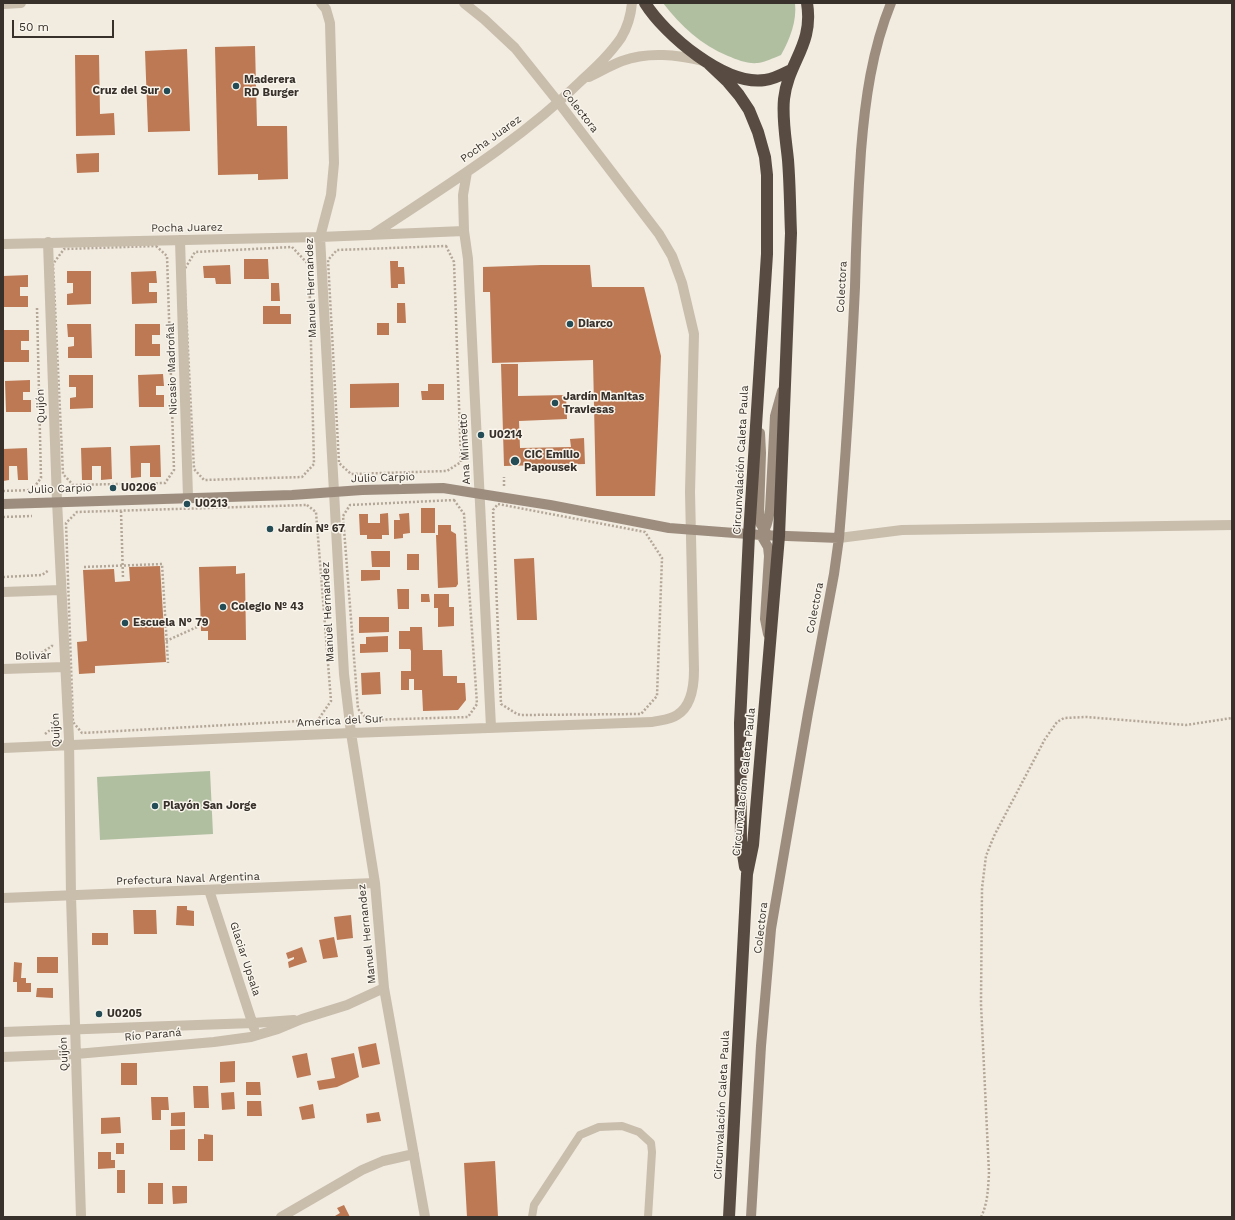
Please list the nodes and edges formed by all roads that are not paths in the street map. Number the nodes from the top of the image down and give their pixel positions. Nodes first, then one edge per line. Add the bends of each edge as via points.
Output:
1 (21, 3) edge
2 (321, 3) edge
3 (464, 3) edge
4 (632, 3) edge
5 (645, 3) edge
6 (807, 3) edge
7 (891, 3) edge
8 (3, 4) edge
9 (707, 63) junction
10 (791, 70) junction
11 (580, 82) junction
12 (559, 103) junction
13 (467, 172) junction
14 (464, 231) junction
15 (372, 235) junction
16 (320, 237) junction
17 (180, 240) junction
18 (48, 242) junction
19 (3, 244) edge
20 (334, 492) junction
21 (479, 494) junction
22 (188, 497) junction
23 (57, 501) junction
24 (3, 504) edge
25 (1232, 525) edge
26 (692, 530) junction
27 (765, 535) junction
28 (839, 538) junction
29 (61, 590) junction
30 (3, 592) edge
31 (770, 644) junction
32 (65, 667) junction
33 (3, 669) edge
34 (678, 715) joint
35 (490, 727) junction
36 (351, 732) junction
37 (69, 746) junction
38 (3, 748) edge
39 (747, 874) junction
40 (375, 883) junction
41 (209, 890) junction
42 (71, 896) junction
43 (3, 898) edge
44 (384, 988) junction
45 (302, 1019) junction
46 (253, 1022) junction
47 (75, 1029) junction
48 (3, 1032) edge
49 (256, 1035) junction
50 (76, 1054) junction
51 (3, 1057) edge
52 (414, 1154) junction
53 (81, 1217) edge
54 (281, 1217) edge
55 (425, 1217) edge
56 (532, 1217) edge
57 (648, 1217) edge
58 (729, 1217) edge
59 (751, 1217) edge

1 - 8 street
2 - 16 street, Manuel Hernandez via 326,9 330,23 334,163 331,195
3 - 12 street, Colectora via 515,48
4 - 11 street, Pocha Juarez via 622,37
5 - 9 highway via 663,26 688,50
6 - 10 highway, Circunvalación Caleta Paula via 806,35
7 - 28 street, Colectora via 876,46 864,120
9 - 10 highway via 742,79 755,81 776,78
9 - 11 street via 666,54 637,57
9 - 27 highway, Circunvalación Caleta Paula via 728,82 749,110 766,163 767,254 757,413
10 - 27 highway, Circunvalación Caleta Paula via 785,86 784,102 791,233 785,382
11 - 12 street, Pocha Juarez
12 - 13 street, Pocha Juarez
12 - 26 street, Colectora via 659,234 672,256 682,283 694,334 690,492
13 - 14 street, Ana Minnetto via 463,196
13 - 15 street, Pocha Juarez
14 - 15 street, Pocha Juarez
14 - 21 street, Ana Minnetto via 468,258
15 - 16 street, Pocha Juarez
16 - 17 street, Pocha Juarez
16 - 20 street, Manuel Hernandez
17 - 18 street, Pocha Juarez
17 - 22 street, Nicasio Madroñal
18 - 19 street, Pocha Juarez
18 - 23 street, Quijón
20 - 21 street, Julio Carpio via 443,488
20 - 22 street, Julio Carpio
20 - 36 street, Manuel Hernandez via 344,674
21 - 26 street, Julio Carpio
21 - 35 street, Ana Minnetto
22 - 23 street, Julio Carpio
23 - 24 street, Julio Carpio
23 - 29 street, Quijón
25 - 28 street via 902,530
26 - 27 street, Julio Carpio
26 - 34 street, Colectora via 694,687 688,702
27 - 28 street, Julio Carpio
27 - 31 highway, Circunvalación Caleta Paula
27 - 31 street via 770,556 765,619
27 - 39 highway, Circunvalación Caleta Paula via 740,723 741,841
28 - 59 street, Colectora via 772,929 761,1046
29 - 30 street
29 - 32 street, Quijón
31 - 39 highway, Circunvalación Caleta Paula via 753,845
32 - 33 street, Bolivar
32 - 37 street, Quijón
34 - 35 street, America del Sur via 652,722
35 - 36 street, America del Sur
36 - 37 street, America del Sur
36 - 40 street, Manuel Hernandez
37 - 38 street, America del Sur
37 - 42 street, Quijón
39 - 58 highway, Circunvalación Caleta Paula
40 - 41 street, Prefectura Naval Argentina
40 - 44 street, Manuel Hernandez
41 - 42 street, Prefectura Naval Argentina
41 - 46 street, Glaciar Upsala
42 - 43 street, Prefectura Naval Argentina
42 - 47 street, Quijón
44 - 45 street, Río Paraná via 347,1005
44 - 52 street, Manuel Hernandez
45 - 46 street, Río Paraná
45 - 49 street, Río Paraná
46 - 47 street, Río Paraná
46 - 49 street, Glaciar Upsala
47 - 48 street, Río Paraná
47 - 50 street, Quijón
49 - 50 street, Río Paraná via 214,1042
50 - 51 street, Río Paraná
50 - 53 street, Quijón
52 - 54 street via 383,1161 362,1170
52 - 55 street, Manuel Hernandez
56 - 57 lane via 534,1205 580,1135 599,1127 622,1126 639,1132 651,1143

